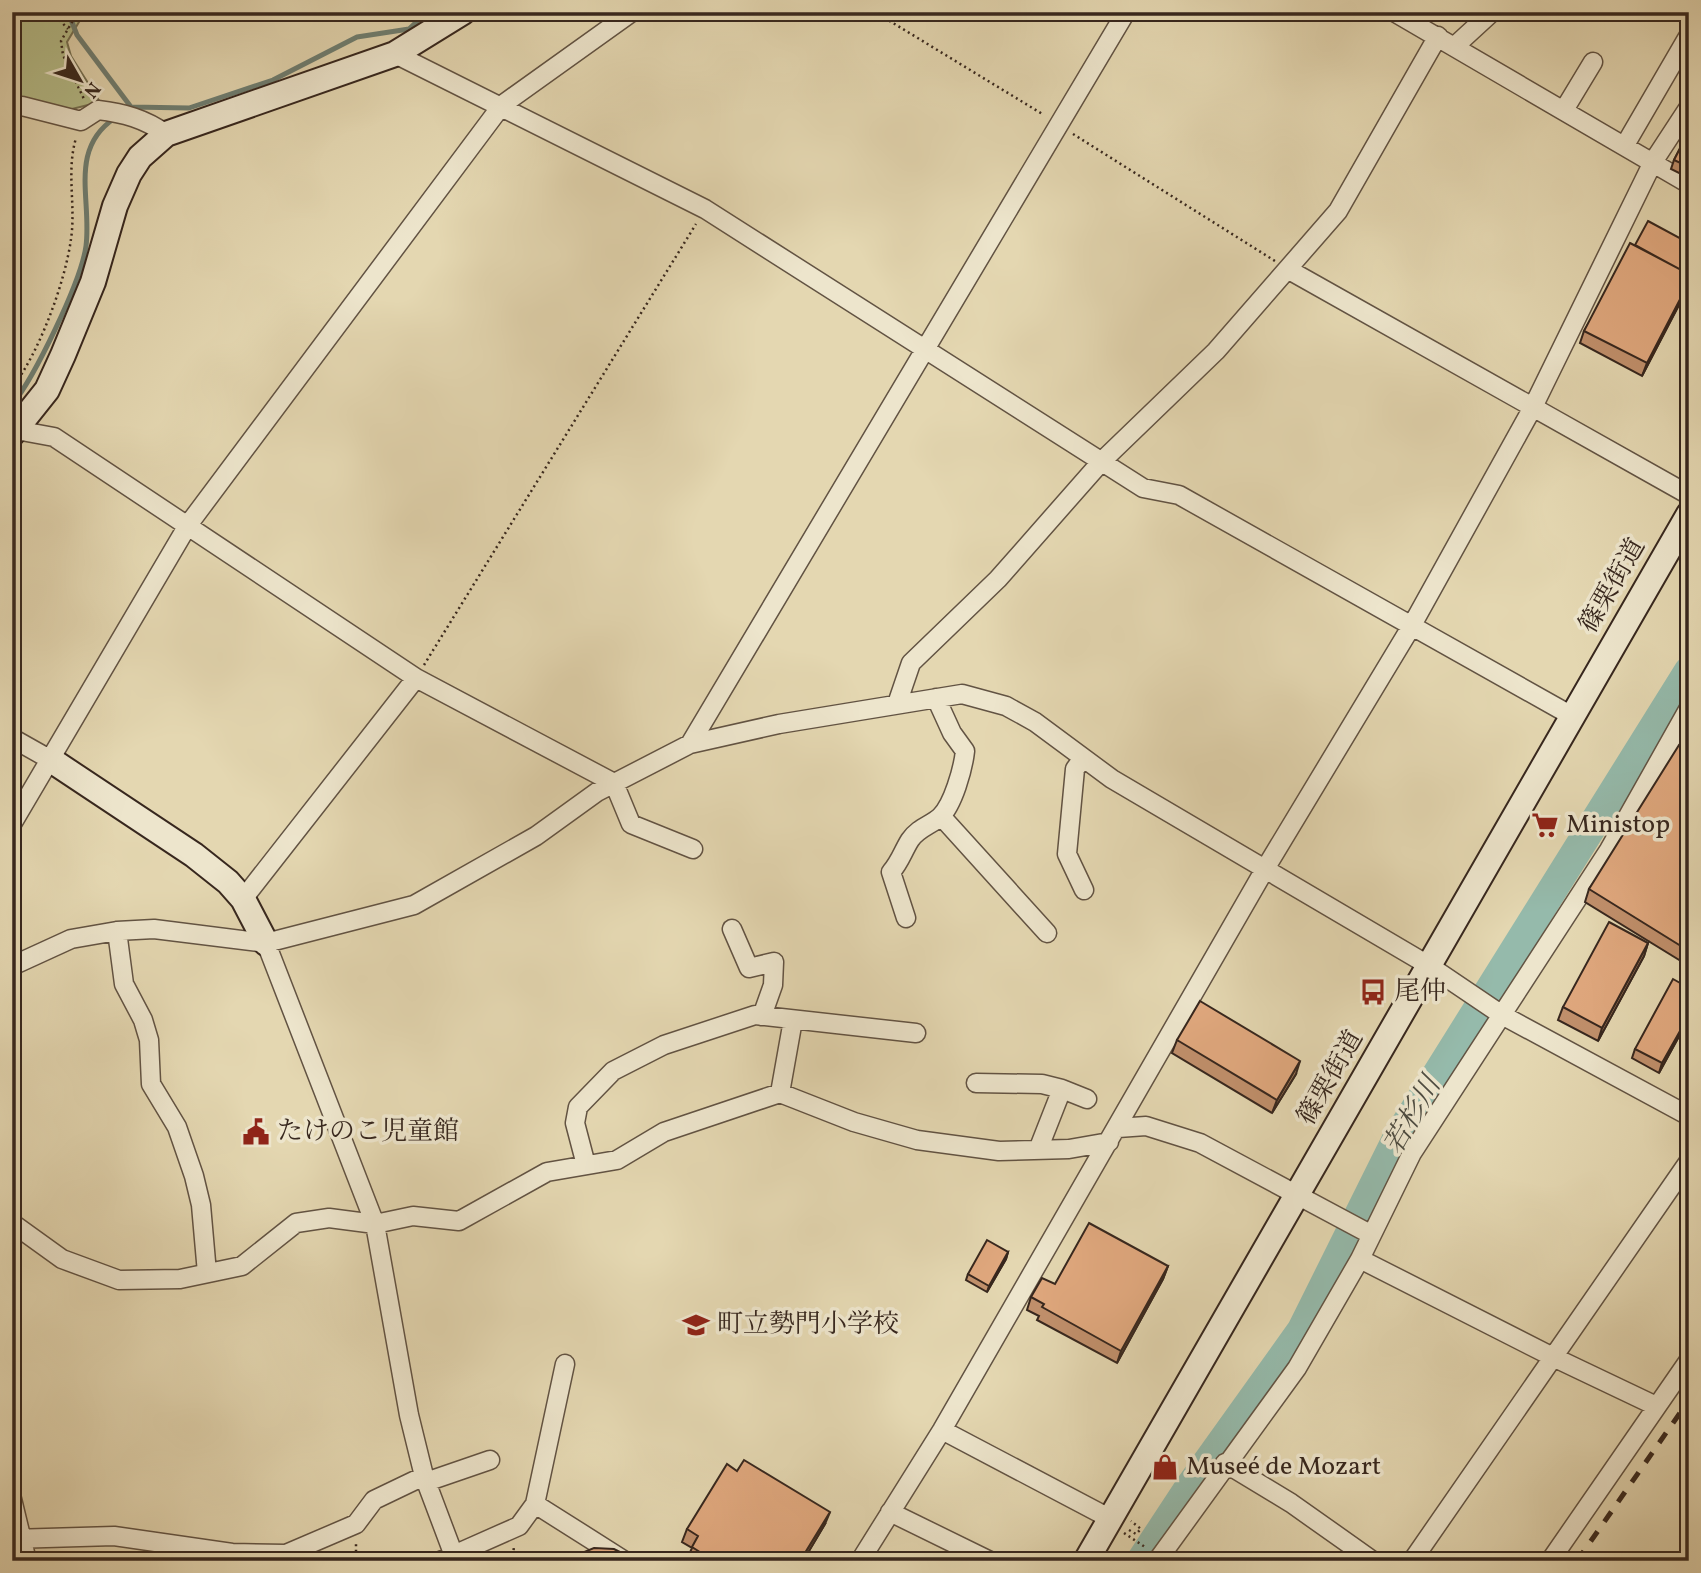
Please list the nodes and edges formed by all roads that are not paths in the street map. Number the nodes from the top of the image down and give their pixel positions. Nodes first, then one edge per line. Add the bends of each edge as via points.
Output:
1 (463, 12) edge
2 (632, 12) edge
3 (1126, 12) edge
4 (1394, 12) edge
5 (1492, 12) edge
6 (1689, 35) edge
7 (1438, 36) junction
8 (1455, 46) junction
9 (395, 54) junction
10 (1593, 62) dead end
11 (502, 105) junction
12 (1689, 107) edge
13 (12, 108) edge
14 (1564, 110) junction
15 (166, 134) junction
16 (1625, 145) junction
17 (1653, 162) junction
18 (1689, 184) edge
19 (1289, 270) junction
20 (928, 350) junction
21 (1533, 407) junction
22 (14, 432) edge
23 (1101, 462) junction
24 (1689, 495) edge
25 (1689, 514) edge
26 (188, 525) junction
27 (1411, 627) junction
28 (416, 678) junction
29 (936, 698) junction
30 (897, 704) junction
31 (1689, 708) edge
32 (1572, 716) junction
33 (12, 738) edge
34 (690, 744) junction
35 (1083, 758) junction
36 (51, 760) junction
37 (614, 783) junction
38 (942, 816) junction
39 (12, 824) edge
40 (693, 849) dead end
41 (1265, 869) junction
42 (1084, 890) dead end
43 (243, 900) junction
44 (906, 918) dead end
45 (732, 929) dead end
46 (117, 931) junction
47 (1047, 933) dead end
48 (266, 943) junction
49 (1428, 965) junction
50 (12, 966) edge
51 (1502, 1015) junction
52 (762, 1016) junction
53 (793, 1020) junction
54 (916, 1033) dead end
55 (976, 1083) dead end
56 (1062, 1089) junction
57 (780, 1093) junction
58 (1087, 1099) dead end
59 (1689, 1116) edge
60 (1114, 1135) junction
61 (1038, 1150) junction
62 (1689, 1161) edge
63 (586, 1165) junction
64 (1296, 1195) junction
65 (12, 1223) edge
66 (374, 1224) junction
67 (1370, 1234) junction
68 (1360, 1259) junction
69 (207, 1273) junction
70 (1550, 1356) junction
71 (1689, 1360) edge
72 (565, 1364) dead end
73 (1656, 1406) junction
74 (942, 1430) junction
75 (490, 1460) dead end
76 (1226, 1464) junction
77 (425, 1479) junction
78 (12, 1499) edge
79 (535, 1504) junction
80 (890, 1511) junction
81 (1117, 1522) junction
82 (17, 1538) edge
83 (450, 1558) edge
84 (1158, 1559) edge
85 (27, 1561) edge
86 (625, 1561) edge
87 (860, 1561) edge
88 (990, 1561) edge
89 (1086, 1561) edge
90 (1373, 1561) edge
91 (1412, 1561) edge
92 (1550, 1561) edge

1 - 9 main road
2 - 11 street
3 - 20 street
4 - 7 street
5 - 8 street
6 - 16 street
7 - 8 street
7 - 19 street via 1338,211
8 - 14 street
9 - 11 street
9 - 15 main road
10 - 14 street
11 - 20 street via 705,209
11 - 26 street
12 - 17 street
13 - 15 street via 86,118 98,110 124,113
14 - 16 street
15 - 22 main road via 140,157 130,174 63,355 47,390
16 - 17 street
17 - 18 street
17 - 21 street
19 - 21 street
19 - 23 street via 1216,351
20 - 23 street
20 - 34 street
21 - 24 street
21 - 27 street
22 - 26 street via 54,437
23 - 27 street via 1143,488 1179,495
23 - 30 street via 998,579 911,663
25 - 32 main road, 篠栗街道
26 - 28 street
26 - 36 street
27 - 32 street
27 - 41 street
28 - 37 street
28 - 43 street
29 - 30 street
29 - 35 street via 962,694 1006,706
29 - 38 street via 965,751 962,774
30 - 34 street
31 - 51 street via 1609,850
32 - 49 main road, 篠栗街道
33 - 36 street
34 - 37 street
35 - 41 street
35 - 42 street via 1075,769 1067,854
36 - 39 street
36 - 43 main road via 194,855
37 - 40 street via 631,824
37 - 48 street via 536,836 414,905
38 - 44 street via 911,839 891,872
38 - 47 street
41 - 49 street
41 - 60 street
43 - 48 main road
45 - 52 street via 749,968 774,962 773,985
46 - 48 street via 154,929
46 - 50 street via 71,939
46 - 69 street via 124,984 149,1040 151,1084 177,1127 194,1176
48 - 66 street
49 - 51 street
49 - 64 main road, 篠栗街道
51 - 59 street
51 - 67 street via 1412,1153
52 - 53 street
52 - 63 street via 664,1045 613,1071 578,1107 575,1123
53 - 54 street
53 - 57 street
55 - 56 street via 1042,1084
56 - 58 street
56 - 61 street
57 - 61 street via 918,1140 999,1152
57 - 63 street via 664,1132 617,1160
60 - 61 street
60 - 64 street via 1146,1126 1200,1143
60 - 74 street
62 - 70 street
63 - 66 street via 547,1172 459,1220 413,1216
64 - 67 street
64 - 81 main road, 篠栗街道
65 - 69 street via 62,1259 119,1280 180,1279
66 - 69 street via 329,1217 296,1223 242,1266
66 - 77 street
67 - 68 street
68 - 70 street
68 - 76 street via 1297,1368
70 - 73 street
70 - 91 street
71 - 73 street
72 - 79 street
73 - 92 street
74 - 80 street
74 - 81 street
75 - 77 street
76 - 84 street
76 - 90 street
77 - 82 street via 374,1500 356,1524 286,1554 232,1553 114,1536
77 - 83 street
78 - 82 street
79 - 83 street via 519,1527
79 - 86 street
80 - 87 street
80 - 88 street
81 - 89 main road, 篠栗街道
82 - 85 street

